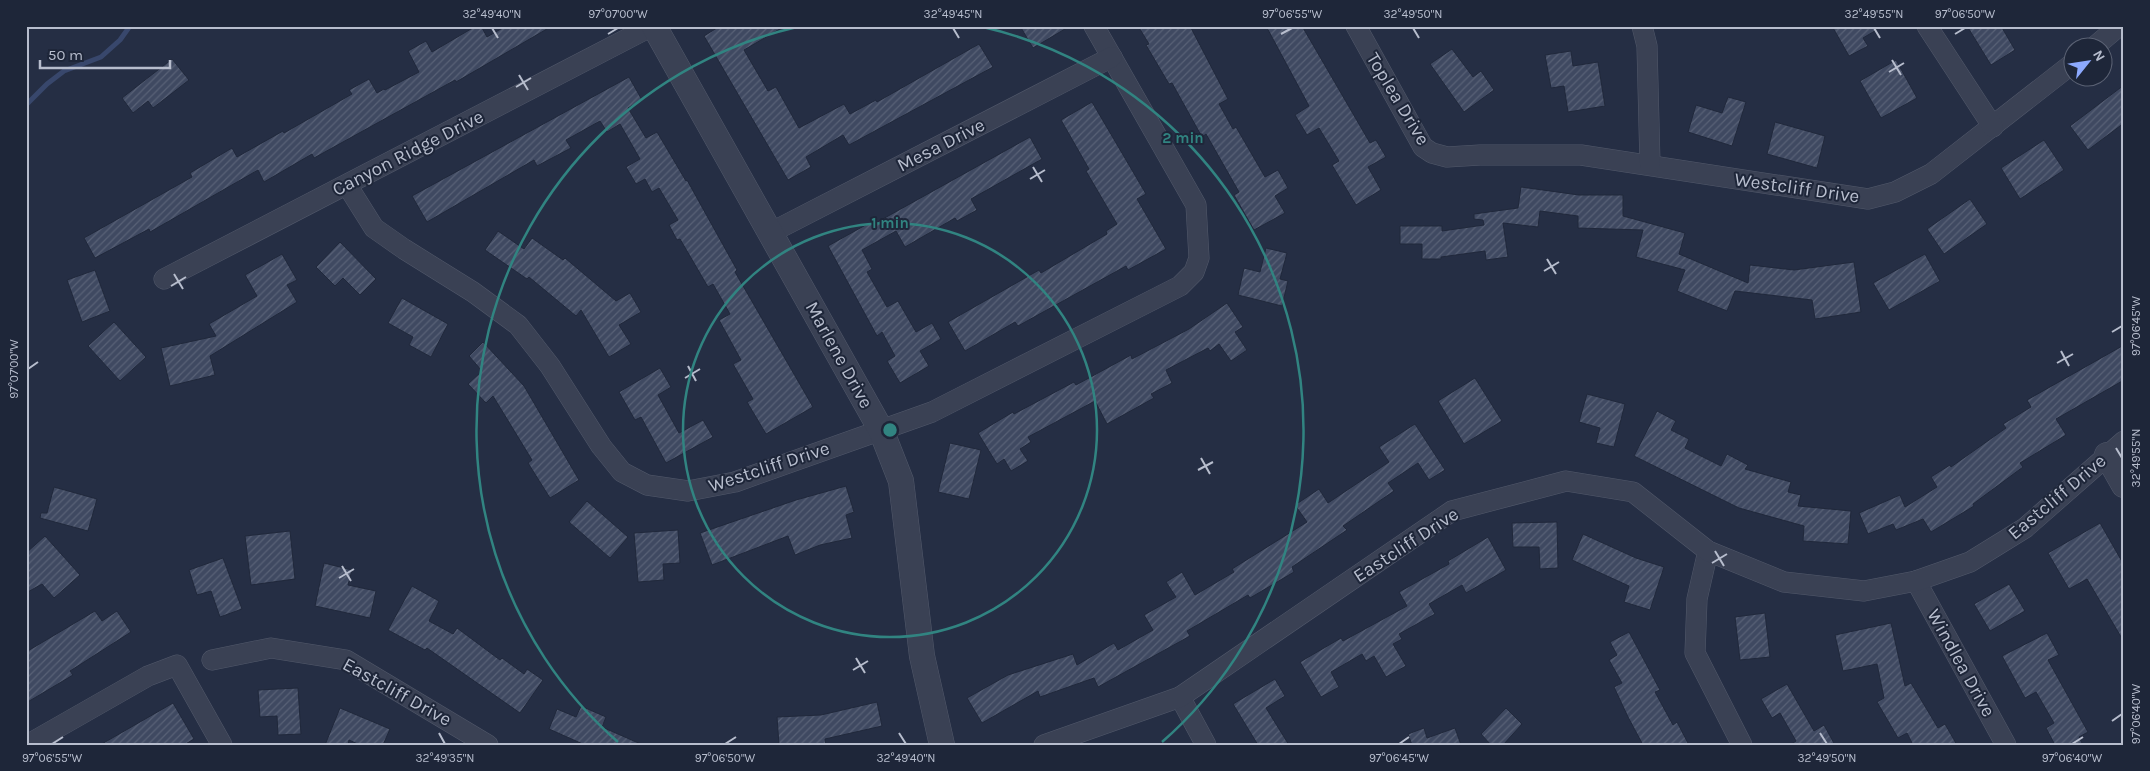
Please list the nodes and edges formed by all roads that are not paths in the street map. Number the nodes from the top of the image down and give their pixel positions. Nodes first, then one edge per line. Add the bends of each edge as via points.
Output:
1 (653, 26) edge
2 (1094, 26) edge
3 (1356, 26) edge
4 (1642, 26) edge
5 (1927, 26) edge
6 (2119, 26) edge
7 (2105, 38) edge
8 (1112, 57) junction
9 (2062, 72) edge
10 (1993, 127) junction
11 (1480, 154) joint
12 (1650, 164) junction
13 (347, 185) junction
14 (770, 233) junction
15 (164, 279) dead end
16 (881, 430) junction
17 (2116, 448) edge
18 (2124, 484) edge
19 (1708, 551) junction
20 (1916, 582) junction
21 (212, 660) dead end
22 (1180, 697) junction
23 (487, 744) edge
24 (28, 745) edge
25 (222, 745) edge
26 (942, 745) edge
27 (1044, 745) edge
28 (1206, 745) edge
29 (1742, 745) edge
30 (2006, 745) edge

1 - 13 street, Canyon Ridge Drive
1 - 14 street, Marlene Drive
2 - 8 street
3 - 11 street, Toplea Drive via 1423,147 1447,157
4 - 12 street via 1647,46
5 - 10 street
6 - 7 street
8 - 14 street, Mesa Drive
8 - 16 street, Westcliff Drive via 1196,205 1199,258 1194,272 1172,291 932,412
9 - 10 street, Westcliff Drive
10 - 12 street, Westcliff Drive via 1931,174 1895,192 1868,199
11 - 12 street, Westcliff Drive via 1581,156
13 - 15 street, Canyon Ridge Drive
13 - 16 street, Westcliff Drive via 374,228 518,325 550,366 601,446 622,472 646,485 688,491 735,482
14 - 16 street, Marlene Drive
16 - 26 street, Marlene Drive via 901,481 922,656
17 - 18 street
17 - 20 street, Eastcliff Drive via 2025,528 1970,562
19 - 20 street, Eastcliff Drive via 1784,582 1864,591
19 - 22 street, Eastcliff Drive via 1633,492 1566,481 1452,511
19 - 29 street via 1697,599 1695,653
20 - 30 street, Windlea Drive
21 - 23 street, Eastcliff Drive via 271,648 346,660
22 - 27 street, Eastcliff Drive
22 - 28 street
24 - 25 street via 148,676 177,665

